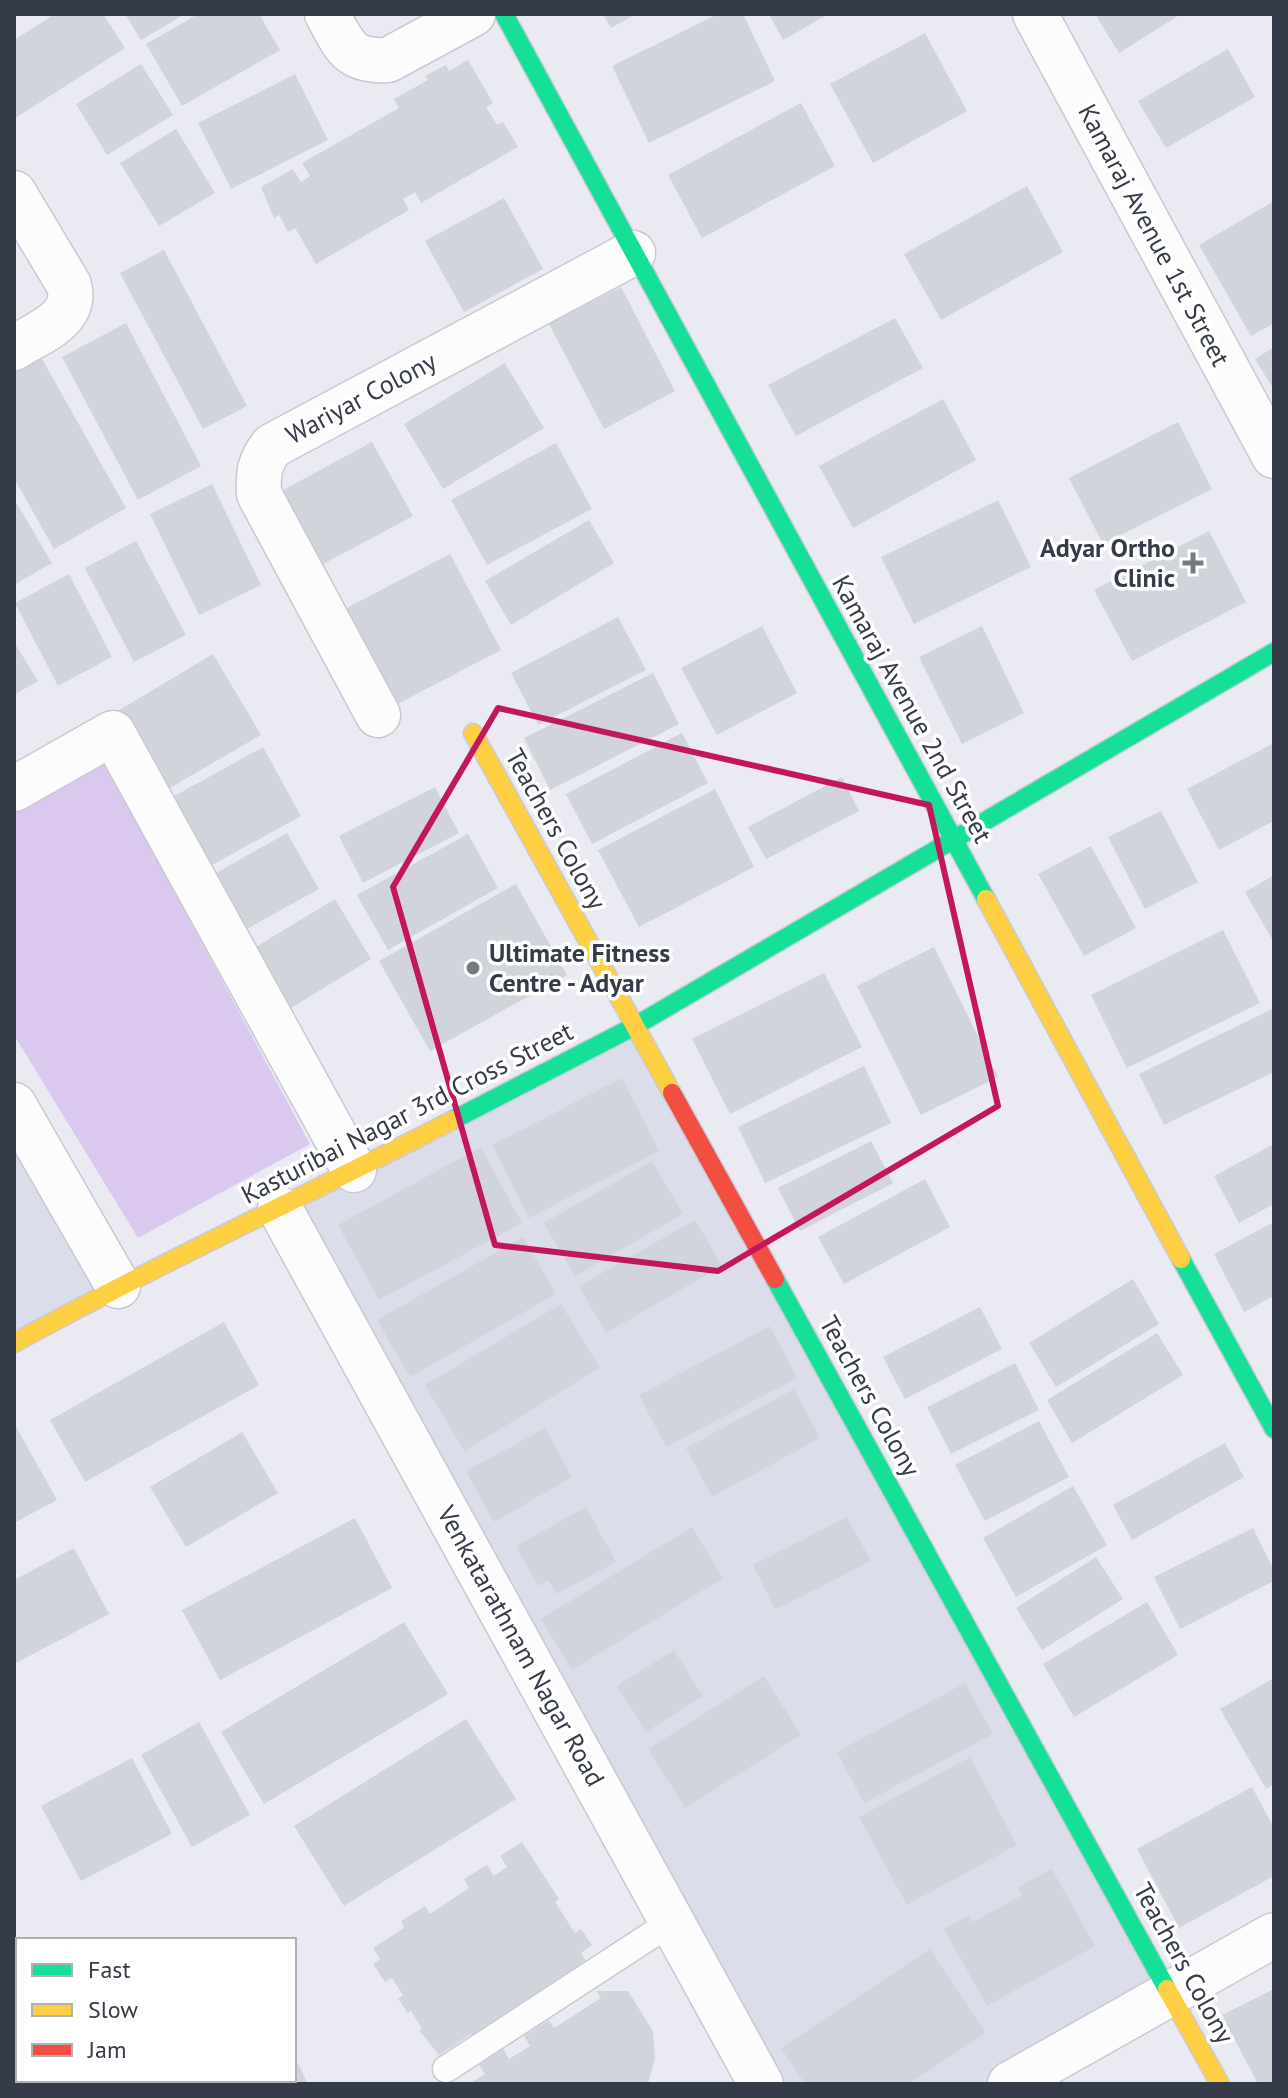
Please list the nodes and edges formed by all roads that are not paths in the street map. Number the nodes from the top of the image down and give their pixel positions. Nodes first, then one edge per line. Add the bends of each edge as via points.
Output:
1 (473, 14) edge
2 (504, 14) edge
3 (1035, 14) edge
4 (337, 32) edge
5 (14, 193) edge
6 (633, 253) junction
7 (14, 348) edge
8 (1274, 456) edge
9 (1274, 652) edge
10 (378, 715) dead end
11 (473, 733) dead end
12 (14, 789) edge
13 (953, 837) junction
14 (635, 1026) junction
15 (14, 1105) edge
16 (354, 1170) junction
17 (280, 1209) junction
18 (118, 1286) junction
19 (14, 1343) edge
20 (1274, 1429) edge
21 (673, 1921) junction
22 (1274, 1935) edge
23 (1172, 1993) junction
24 (446, 2069) dead end
25 (761, 2084) edge
26 (1010, 2084) edge
27 (1220, 2084) edge

1 - 4 street via 388,60 356,57
2 - 6 street, Kamaraj Avenue 2nd Street
3 - 8 street, Kamaraj Avenue 1st Street
5 - 7 street via 69,285 71,308
6 - 10 street, Wariyar Colony via 272,446 262,459 259,494
6 - 13 street, Kamaraj Avenue 2nd Street
9 - 13 street, Kasturibai Nagar 3rd Cross Street
11 - 14 street, Teachers Colony
12 - 16 street via 113,733
13 - 14 street, Kasturibai Nagar 3rd Cross Street
13 - 20 street, Kamaraj Avenue 2nd Street
14 - 16 street, Kasturibai Nagar 3rd Cross Street
14 - 23 street, Teachers Colony
15 - 18 street
16 - 17 street, Kasturibai Nagar 3rd Cross Street
17 - 18 street, Kasturibai Nagar 3rd Cross Street
17 - 21 street, Venkatarathnam Nagar Road
18 - 19 street, Kasturibai Nagar 3rd Cross Street
21 - 24 lane
21 - 25 street, Venkatarathnam Nagar Road
22 - 23 street
23 - 26 street
23 - 27 street, Teachers Colony

